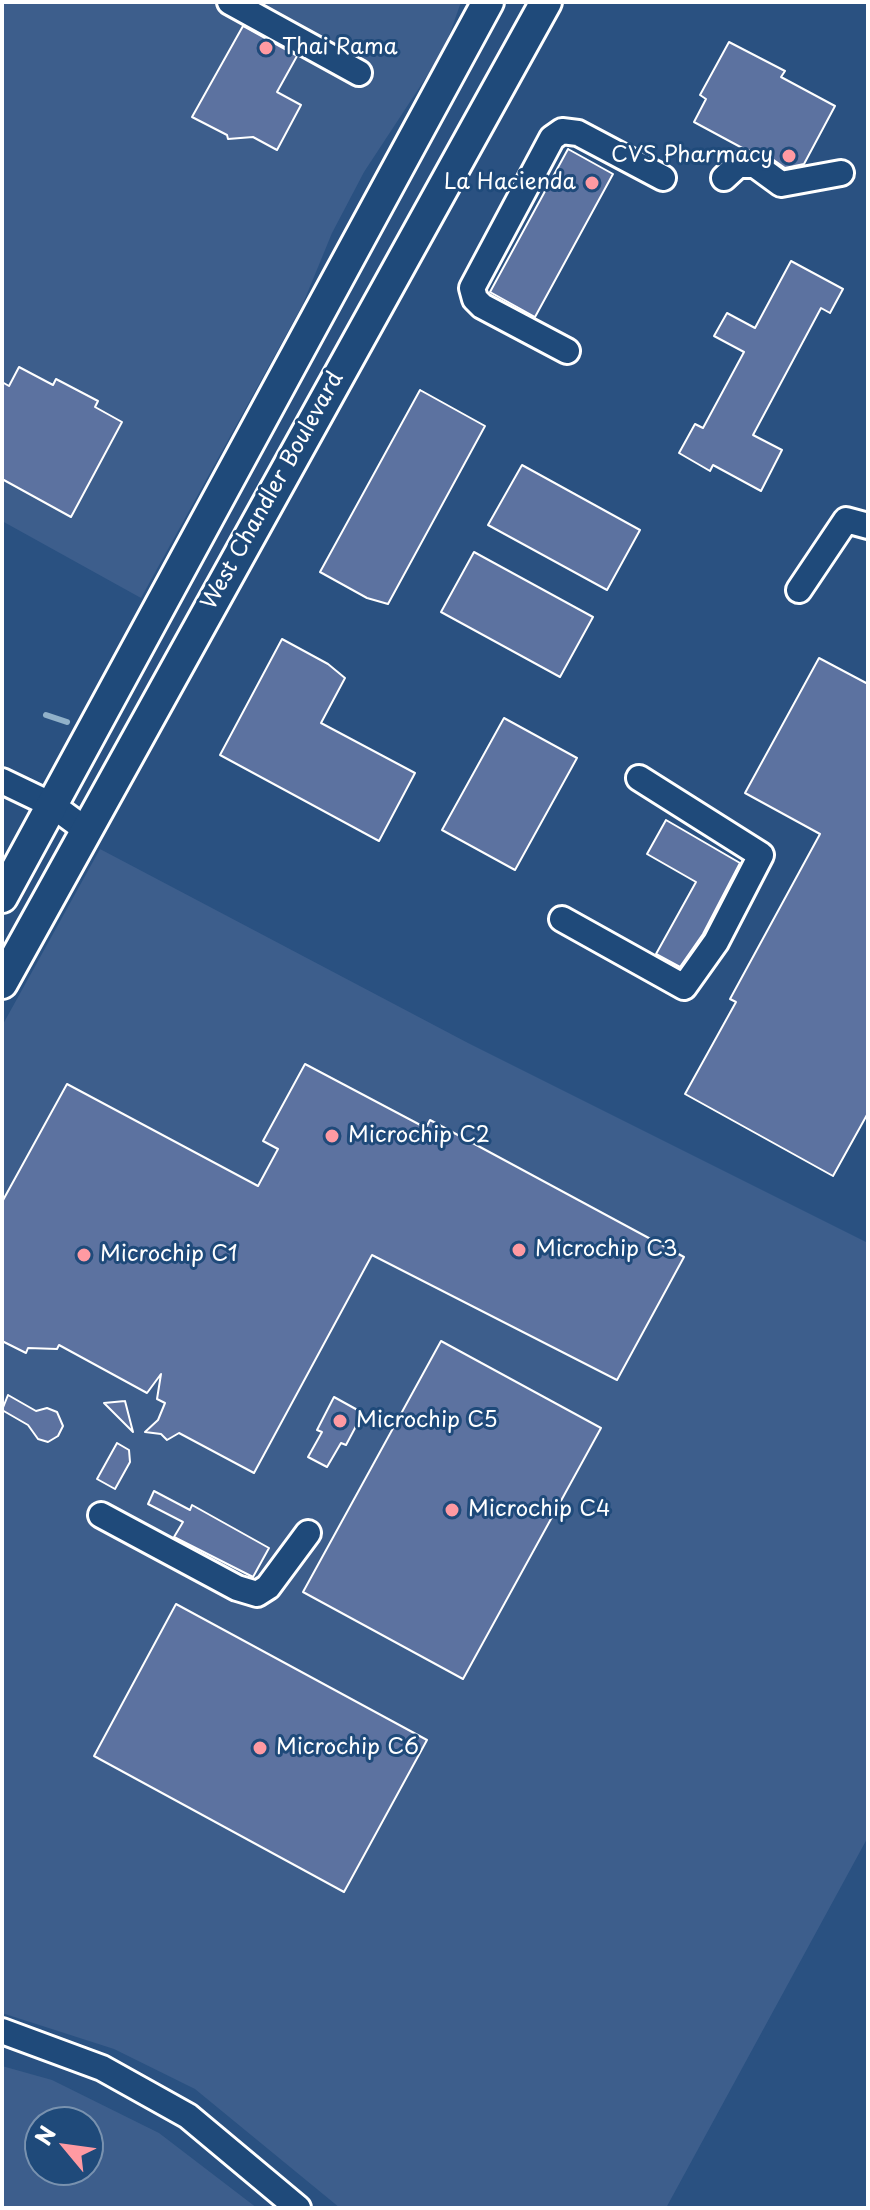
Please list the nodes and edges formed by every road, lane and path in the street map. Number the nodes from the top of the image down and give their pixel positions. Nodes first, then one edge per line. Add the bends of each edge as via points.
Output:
1 (230, 2) edge
2 (488, 2) edge
3 (546, 2) edge
4 (359, 73) dead end
5 (841, 173) dead end
6 (663, 178) dead end
7 (724, 178) dead end
8 (336, 283) junction
9 (376, 306) junction
10 (567, 351) dead end
11 (868, 526) edge
12 (799, 590) dead end
13 (639, 778) dead end
14 (2, 781) edge
15 (52, 805) junction
16 (86, 830) junction
17 (2, 897) edge
18 (562, 919) dead end
19 (2, 983) edge
20 (101, 1515) dead end
21 (308, 1533) dead end
22 (2, 2031) edge
23 (298, 2208) edge

1 - 4 street
2 - 8 main road, West Chandler Boulevard
3 - 9 main road, West Chandler Boulevard
5 - 7 street via 781,184 755,165 738,165
6 - 10 street via 578,133 562,131 552,138 472,288 482,306
8 - 9 main road
8 - 15 main road, West Chandler Boulevard
9 - 16 main road, West Chandler Boulevard
11 - 12 street via 846,520
13 - 18 street via 761,855 716,942 684,987
14 - 15 street
15 - 16 street
15 - 17 main road, West Chandler Boulevard
16 - 19 main road, West Chandler Boulevard
20 - 21 street via 257,1594
22 - 23 street via 102,2068 188,2116

